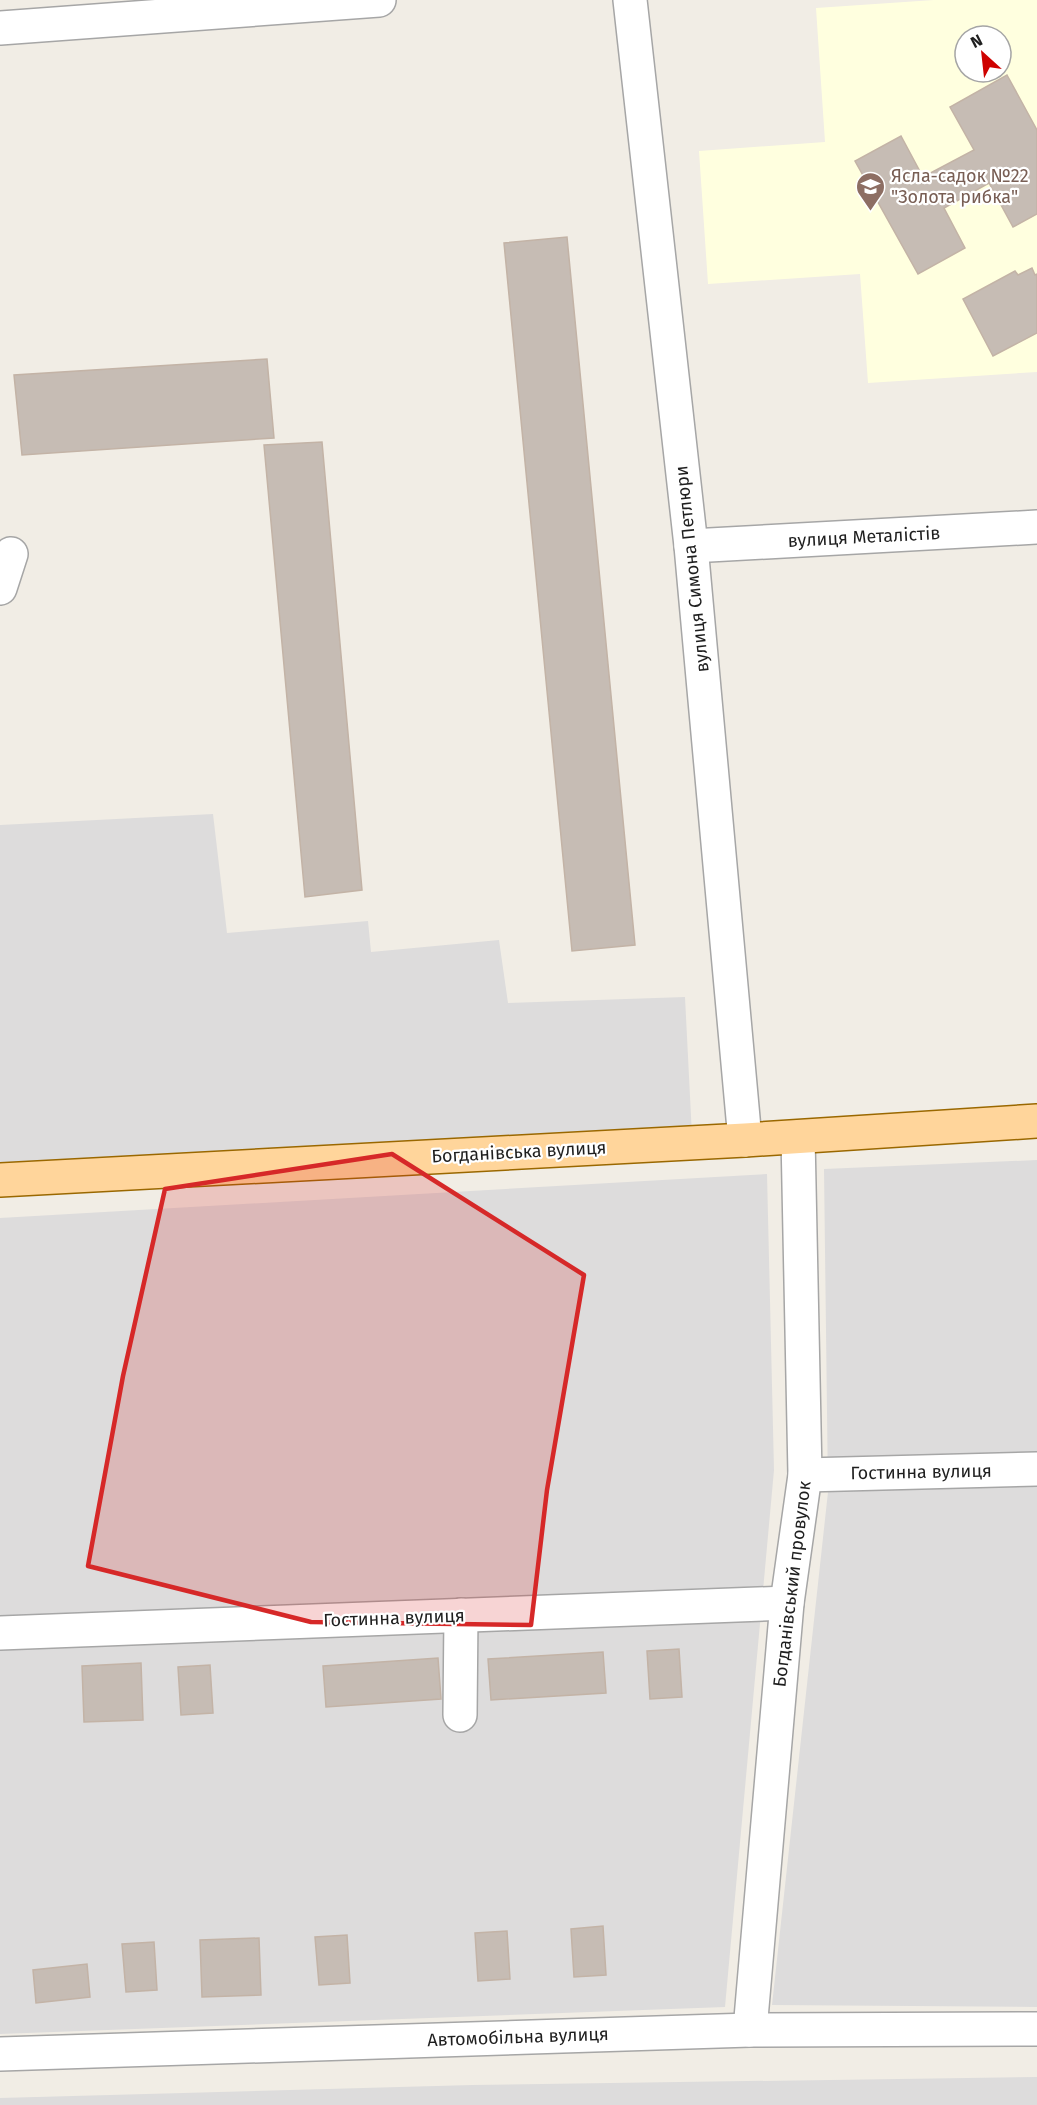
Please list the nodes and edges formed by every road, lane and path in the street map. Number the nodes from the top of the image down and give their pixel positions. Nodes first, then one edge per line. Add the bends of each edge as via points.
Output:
1 (379, 0) edge
2 (630, 0) edge
3 (0, 28) edge
4 (1037, 527) edge
5 (691, 546) junction
6 (11, 554) dead end
7 (0, 588) edge
8 (1037, 1121) edge
9 (798, 1137) junction
10 (746, 1140) junction
11 (0, 1180) edge
12 (1037, 1469) edge
13 (805, 1474) junction
14 (787, 1603) junction
15 (461, 1615) junction
16 (0, 1633) edge
17 (460, 1715) dead end
18 (1037, 2029) edge
19 (750, 2030) junction
20 (0, 2054) edge

1 - 3 street
2 - 5 street, вулиця Симона Петлюри
4 - 5 street, вулиця Металістів
5 - 10 street, вулиця Симона Петлюри
6 - 7 street
8 - 9 main road, Богданівська вулиця
9 - 10 main road, Богданівська вулиця
9 - 13 street, Богданівський провулок
10 - 11 main road, Богданівська вулиця
12 - 13 street, Гостинна вулиця
13 - 14 street, Богданівський провулок
14 - 15 street, Гостинна вулиця
14 - 19 street, Богданівський провулок
15 - 16 street, Гостинна вулиця
15 - 17 street
18 - 19 street, Автомобільна вулиця
19 - 20 street, Автомобільна вулиця

